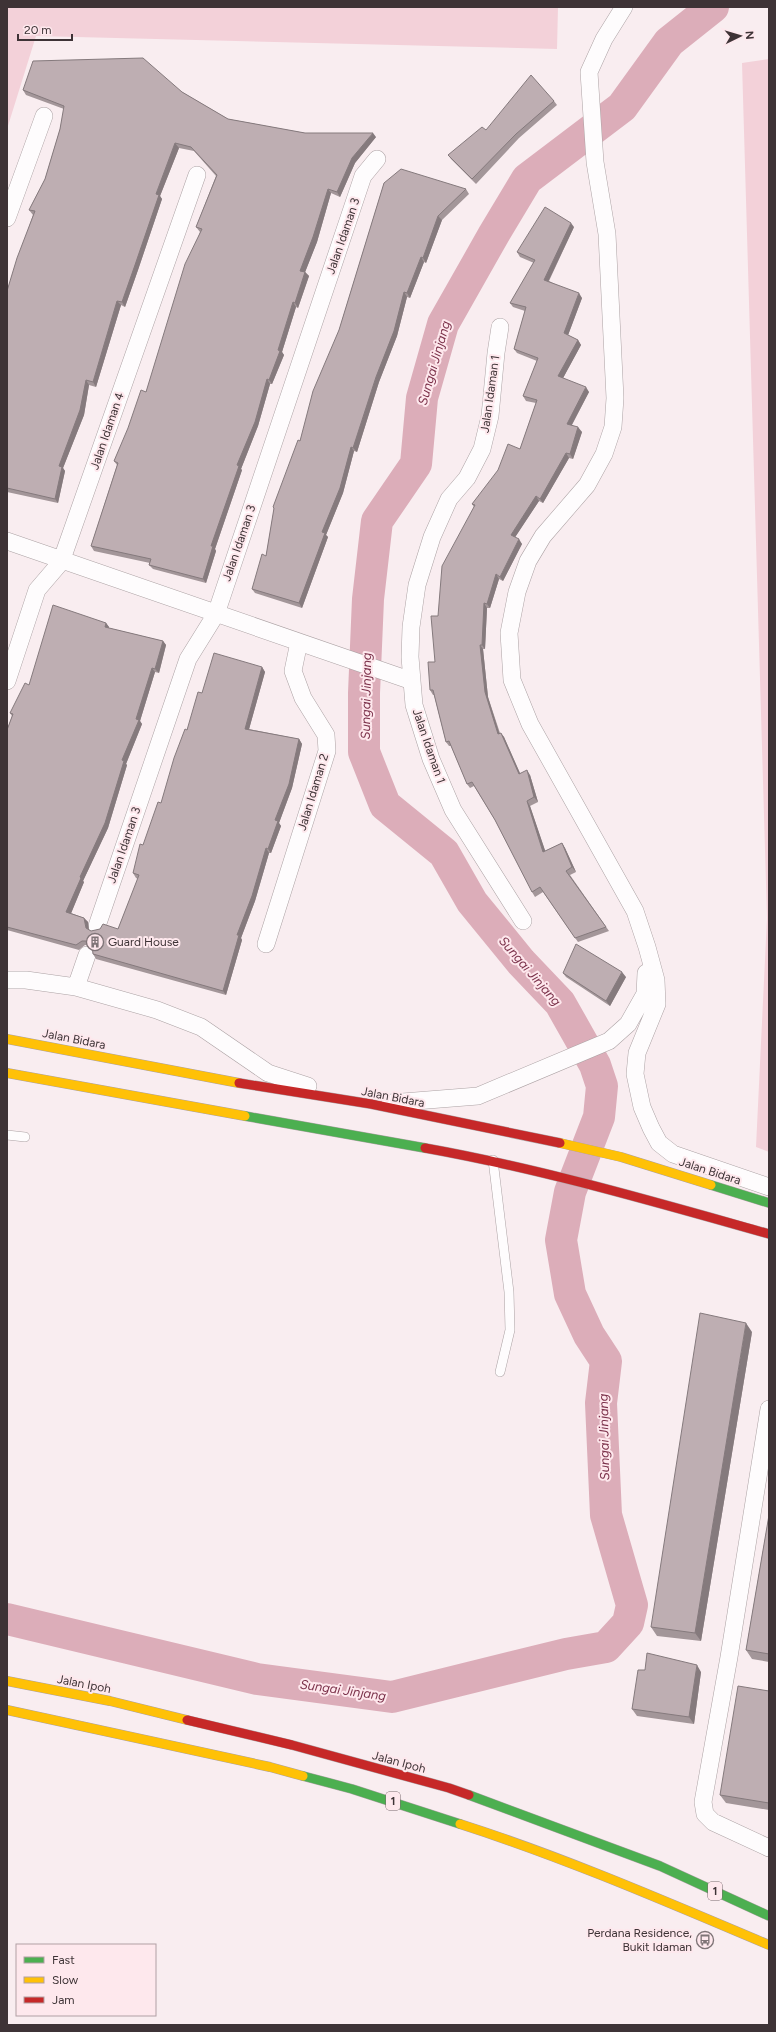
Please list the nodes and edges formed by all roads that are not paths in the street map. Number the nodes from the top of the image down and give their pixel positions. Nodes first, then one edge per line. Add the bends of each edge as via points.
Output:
1 (624, 7) edge
2 (44, 116) dead end
3 (377, 159) dead end
4 (197, 175) dead end
5 (7, 218) edge
6 (500, 327) dead end
7 (7, 541) edge
8 (62, 562) junction
9 (216, 614) junction
10 (299, 642) junction
11 (7, 681) edge
12 (412, 681) junction
13 (523, 921) dead end
14 (97, 926) dead end
15 (266, 944) dead end
16 (647, 947) junction
17 (87, 955) dead end
18 (7, 980) edge
19 (76, 987) junction
20 (7, 1039) edge
21 (7, 1073) edge
22 (371, 1104) junction
23 (7, 1135) edge
24 (25, 1137) dead end
25 (493, 1160) junction
26 (662, 1169) junction
27 (769, 1187) edge
28 (769, 1203) edge
29 (769, 1213) edge
30 (769, 1234) edge
31 (500, 1372) dead end
32 (769, 1409) edge
33 (7, 1681) edge
34 (7, 1710) edge
35 (769, 1848) edge
36 (769, 1916) edge
37 (769, 1945) edge

1 - 16 street via 604,39 589,72 595,162 607,234 615,398 613,427 604,454 587,485 543,536 528,560 517,592 509,633 512,680 530,724 635,911
2 - 5 street
3 - 9 street, Jalan Idaman 3 via 363,176
4 - 8 street, Jalan Idaman 4
6 - 12 street, Jalan Idaman 1 via 490,416 482,449 467,478 449,499 432,537 417,585 411,634
7 - 8 street
8 - 9 street
8 - 11 street, Jalan Idaman 4 via 38,590
9 - 10 street
9 - 14 street, Jalan Idaman 3 via 188,659
10 - 12 street
10 - 15 street, Jalan Idaman 2 via 293,671 303,698 326,735 327,751
12 - 13 street, Jalan Idaman 1 via 414,705 431,759 453,810
16 - 22 street via 645,994 628,1024 609,1041 478,1096
16 - 27 street via 656,980 657,1004 637,1053 635,1074 642,1107 659,1142 673,1154
17 - 19 street
18 - 19 street
19 - 22 street via 157,1010 201,1027 268,1073
20 - 22 main road, Jalan Bidara via 232,1082
21 - 25 main road
22 - 26 main road, Jalan Bidara via 553,1141
23 - 24 lane
25 - 30 main road via 610,1189
25 - 31 lane via 509,1292 510,1330
26 - 28 main road, Jalan Bidara
26 - 29 main road
32 - 35 street via 703,1802 705,1814 712,1822
33 - 36 main road, Jalan Ipoh / 1 via 110,1701 449,1788 660,1866
34 - 37 main road, 1 via 270,1767 367,1793 514,1841 645,1892

